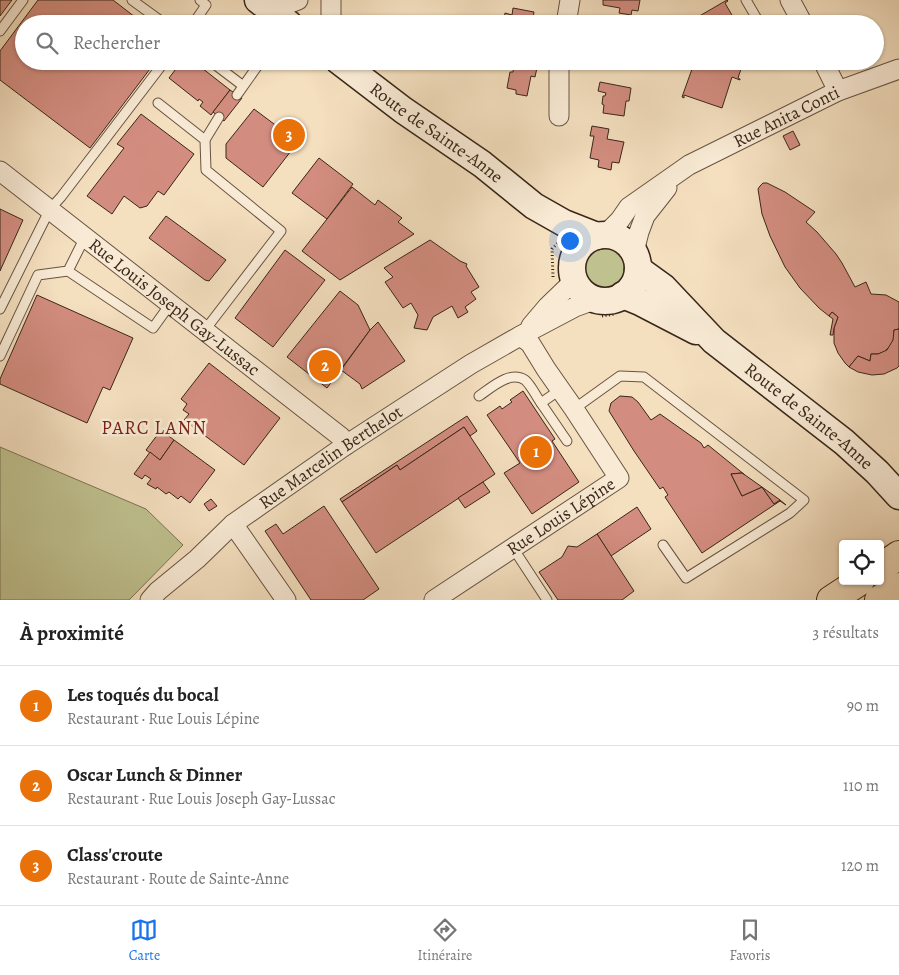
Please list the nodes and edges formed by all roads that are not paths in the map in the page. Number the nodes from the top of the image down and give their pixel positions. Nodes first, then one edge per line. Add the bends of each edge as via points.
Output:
1 (23, 0) edge
2 (132, 0) edge
3 (200, 0) edge
4 (298, 0) edge
5 (331, 0) edge
6 (570, 0) edge
7 (746, 0) edge
8 (790, 0) edge
9 (272, 11) edge
10 (153, 15) edge
11 (199, 15) edge
12 (331, 15) edge
13 (568, 15) edge
14 (755, 15) edge
15 (798, 15) edge
16 (0, 30) edge
17 (899, 69) edge
18 (157, 70) edge
19 (222, 70) edge
20 (254, 70) edge
21 (351, 70) edge
22 (559, 70) edge
23 (828, 70) edge
24 (242, 85) junction
25 (838, 91) junction
26 (236, 95) dead end
27 (158, 103) dead end
28 (559, 116) dead end
29 (219, 117) dead end
30 (205, 140) junction
31 (0, 171) edge
32 (678, 173) junction
33 (534, 206) junction
34 (50, 210) junction
35 (601, 235) junction
36 (85, 237) junction
37 (636, 260) junction
38 (564, 267) junction
39 (68, 271) junction
40 (170, 303) junction
41 (621, 304) junction
42 (596, 308) junction
43 (0, 309) edge
44 (205, 330) junction
45 (523, 334) junction
46 (714, 341) junction
47 (0, 356) edge
48 (561, 389) junction
49 (479, 396) dead end
50 (541, 403) junction
51 (574, 409) junction
52 (567, 441) dead end
53 (346, 445) junction
54 (899, 496) edge
55 (233, 524) junction
56 (663, 545) dead end
57 (512, 548) junction
58 (899, 555) edge
59 (884, 565) edge
60 (854, 585) edge
61 (899, 587) edge
62 (436, 599) edge
63 (150, 600) edge
64 (286, 600) edge
65 (547, 600) edge
66 (831, 600) edge
67 (879, 600) edge

1 - 16 lane
2 - 10 lane
3 - 11 lane via 206,5
4 - 9 street
5 - 12 street
6 - 13 street
7 - 14 lane
8 - 15 street
17 - 25 street, Rue Anita Conti
18 - 34 lane
19 - 24 lane
20 - 24 lane
21 - 33 main road, Route de Sainte-Anne via 482,164
22 - 28 street
23 - 25 street
24 - 26 lane
25 - 32 street, Rue Anita Conti
27 - 30 lane
29 - 30 lane
30 - 44 lane via 206,170 281,231
31 - 34 street, Rue Louis Joseph Gay-Lussac
32 - 35 street, Rue Anita Conti via 629,207 620,220
32 - 37 street, Rue Anita Conti via 645,216 639,232
33 - 35 main road, Route de Sainte-Anne via 564,223
33 - 38 main road, Route de Sainte-Anne via 558,242
34 - 36 street, Rue Louis Joseph Gay-Lussac
34 - 43 lane
35 - 37 main road, Route de Sainte-Anne via 614,236 629,245
35 - 38 main road via 587,240
36 - 39 lane
36 - 40 street, Rue Louis Joseph Gay-Lussac
37 - 41 main road via 636,279
37 - 46 main road, Route de Sainte-Anne
38 - 42 main road, Route de Sainte-Anne
38 - 45 street, Rue Marcelin Berthelot via 548,306
39 - 40 lane via 153,328
39 - 47 lane via 38,275
40 - 44 street, Rue Louis Joseph Gay-Lussac
41 - 42 main road via 615,299 606,300
41 - 46 main road, Route de Sainte-Anne via 640,302
42 - 45 street, Rue Marcelin Berthelot via 575,307
44 - 53 street, Rue Louis Joseph Gay-Lussac via 341,437
45 - 48 street, Rue Louis Lépine
45 - 53 street, Rue Marcelin Berthelot
46 - 54 main road, Route de Sainte-Anne via 844,442
48 - 50 lane
48 - 51 street, Rue Louis Lépine
49 - 50 lane via 504,380 519,378 526,381
50 - 52 lane
51 - 56 lane via 620,376 644,377 804,500 790,513 686,578
51 - 57 street, Rue Louis Lépine via 619,478
53 - 55 street, Rue Marcelin Berthelot
55 - 63 street, Rue Marcelin Berthelot
55 - 64 street
57 - 62 street, Rue Louis Lépine
57 - 65 lane
58 - 59 highway
60 - 66 highway
61 - 67 highway

